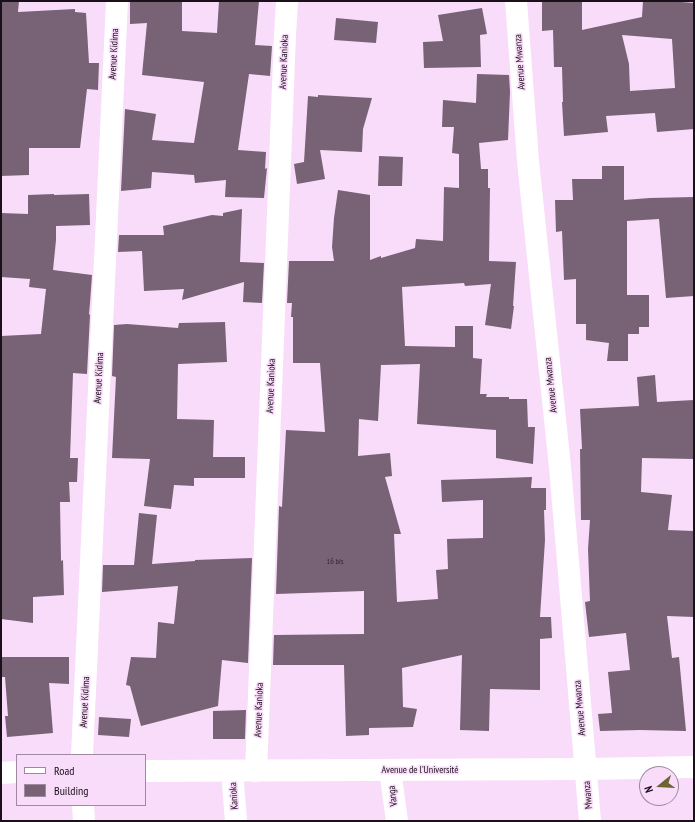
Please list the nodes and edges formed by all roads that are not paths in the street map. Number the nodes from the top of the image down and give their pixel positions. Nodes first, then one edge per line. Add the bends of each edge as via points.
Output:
1 (117, 1) edge
2 (287, 1) edge
3 (516, 1) edge
4 (82, 754) edge
5 (694, 767) edge
6 (586, 769) junction
7 (390, 770) junction
8 (146, 771) edge
9 (232, 771) junction
10 (256, 771) junction
11 (16, 772) edge
12 (1, 773) edge
13 (83, 806) edge
14 (84, 821) edge
15 (236, 821) edge
16 (396, 821) edge
17 (590, 821) edge

1 - 4 street, Avenue Kidima
2 - 10 street, Avenue Kanioka
3 - 6 street, Avenue Mwanza via 528,161 560,467
5 - 6 street, Avenue de l’Université
6 - 7 street, Avenue de l’Université
6 - 17 street, Mwanza
7 - 10 street, Avenue de l’Université
7 - 16 street, Vanga
8 - 9 street, Avenue de l’Université
9 - 10 street, Avenue de l’Université
9 - 15 street, Kanioka
11 - 12 street
13 - 14 street

